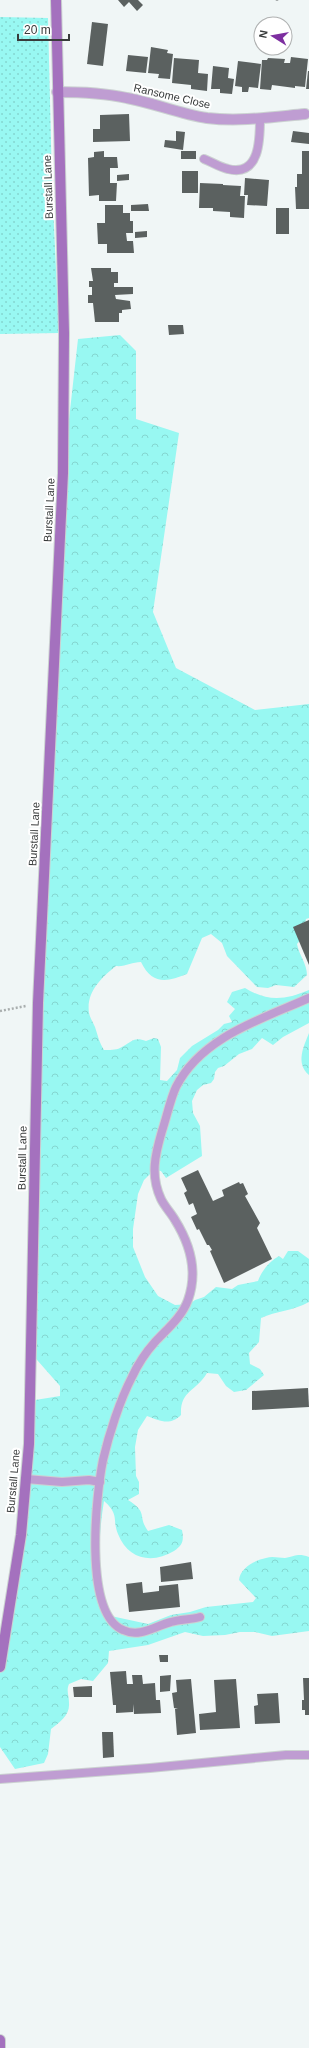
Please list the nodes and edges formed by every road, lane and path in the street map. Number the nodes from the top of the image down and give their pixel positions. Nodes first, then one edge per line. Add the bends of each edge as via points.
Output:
1 (56, 0) edge
2 (57, 92) junction
3 (305, 114) dead end
4 (260, 118) junction
5 (204, 159) dead end
6 (309, 998) edge
7 (38, 1003) junction
8 (0, 1011) edge
9 (26, 1479) junction
10 (100, 1482) junction
11 (200, 1617) dead end
12 (0, 1667) edge
13 (309, 1755) edge
14 (0, 1779) edge
15 (0, 2040) edge
16 (0, 2048) edge

1 - 2 street, Burstall Lane
2 - 4 street, Ransome Close via 93,93 128,98 207,118
2 - 7 street, Burstall Lane via 64,333 63,473
3 - 4 street, Ransome Close
4 - 5 lane via 259,149 249,165 236,170
6 - 10 lane via 232,1034 196,1058 176,1087 155,1152 155,1185 185,1238 191,1256 193,1280 188,1300 179,1316 150,1348 131,1378 109,1439
7 - 8 path
7 - 9 street, Burstall Lane
9 - 10 lane
9 - 12 street, Burstall Lane via 21,1535
10 - 11 lane via 96,1521 96,1568 99,1590 109,1620 123,1630 142,1632 171,1621
13 - 14 lane
15 - 16 street

